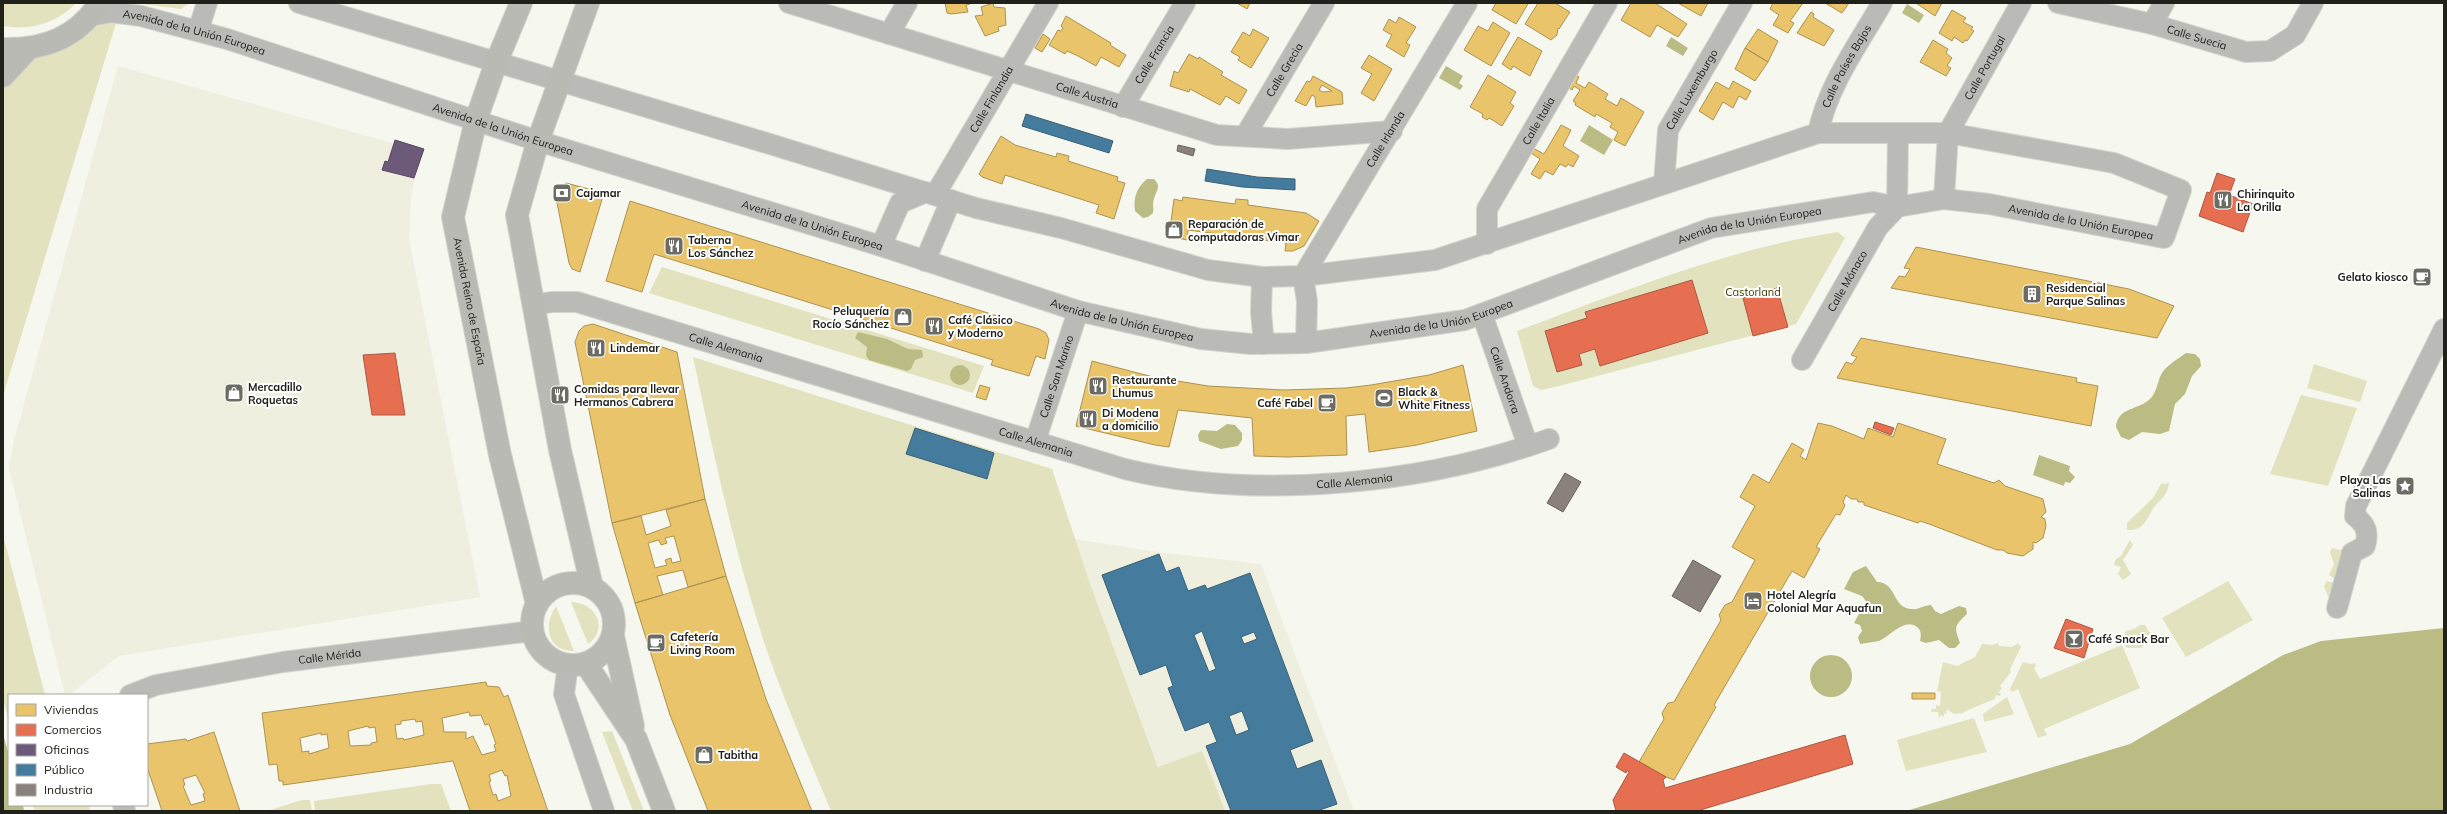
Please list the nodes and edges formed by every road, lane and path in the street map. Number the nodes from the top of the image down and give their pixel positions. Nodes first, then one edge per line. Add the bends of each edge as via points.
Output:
1 (207, 3) edge
2 (299, 3) edge
3 (521, 3) edge
4 (588, 3) edge
5 (789, 3) edge
6 (908, 3) edge
7 (1048, 3) edge
8 (1185, 3) edge
9 (1324, 3) edge
10 (1467, 3) edge
11 (1607, 3) edge
12 (1742, 3) edge
13 (1882, 3) edge
14 (2021, 3) edge
15 (2058, 3) edge
16 (2164, 3) edge
17 (2313, 3) edge
18 (96, 10) edge
19 (2152, 24) junction
20 (198, 31) junction
21 (889, 34) junction
22 (3, 50) edge
23 (27, 50) junction
24 (496, 63) junction
25 (1008, 71) junction
26 (3, 76) edge
27 (559, 81) junction
28 (1123, 107) junction
29 (476, 120) junction
30 (1392, 131) junction
31 (1818, 133) junction
32 (1898, 133) junction
33 (1948, 133) junction
34 (1246, 136) junction
35 (538, 141) junction
36 (1664, 184) junction
37 (937, 196) junction
38 (1944, 199) junction
39 (1897, 206) junction
40 (1488, 244) junction
41 (881, 246) junction
42 (925, 261) junction
43 (1303, 276) junction
44 (1262, 277) junction
45 (532, 305) junction
46 (1078, 311) junction
47 (1482, 314) junction
48 (2444, 329) edge
49 (1306, 343) junction
50 (1264, 344) junction
51 (1802, 360) dead end
52 (1549, 439) dead end
53 (1035, 442) junction
54 (1528, 446) junction
55 (592, 587) junction
56 (537, 604) junction
57 (2337, 608) dead end
58 (532, 630) junction
59 (613, 636) junction
60 (577, 664) junction
61 (132, 694) edge
62 (636, 739) junction
63 (604, 811) edge
64 (664, 811) edge

1 - 20 street
2 - 24 street, Avenida de la Unión Europea
3 - 24 street, Avenida Reino de España
4 - 27 street
5 - 21 street, Calle Austria
6 - 21 street
7 - 25 street, Calle Finlandia
8 - 28 street, Calle Francia
9 - 34 street, Calle Grecia
10 - 30 street, Calle Irlanda
11 - 40 street, Calle Italia via 1487,209
12 - 36 street, Calle Luxemburgo via 1668,130
13 - 31 street, Calle Países Bajos via 1830,92 1822,112
14 - 33 street, Calle Portugal
15 - 19 street, Calle Suecia
16 - 19 street
17 - 19 street, Calle Suecia via 2295,35 2270,51 2246,52
18 - 20 street, Avenida de la Unión Europea via 141,16
18 - 23 street via 73,32 51,44
20 - 29 street, Avenida de la Unión Europea
21 - 25 street, Calle Austria
22 - 23 street
23 - 26 street
24 - 27 street, Avenida de la Unión Europea
24 - 29 street, Avenida Reino de España
25 - 28 street, Calle Austria
25 - 37 street, Calle Finlandia
27 - 35 street
27 - 37 street, Avenida de la Unión Europea
28 - 34 street, Calle Austria via 1217,135
29 - 35 street, Avenida de la Unión Europea
29 - 56 street, Avenida Reino de España via 453,217 500,455
30 - 34 street, Calle Austria via 1288,139
30 - 43 street, Calle Irlanda
31 - 32 street, Avenida de la Unión Europea
31 - 36 street, Avenida de la Unión Europea
32 - 33 street, Avenida de la Unión Europea
32 - 39 street
33 - 38 street
33 - 38 street, Avenida de la Unión Europea via 2114,163 2181,190 2164,238 1989,204
35 - 41 street, Avenida de la Unión Europea
35 - 45 street via 517,215
36 - 40 street, Avenida de la Unión Europea via 1560,217
37 - 41 street via 900,203
37 - 42 street, Calle Finlandia
37 - 44 street, Avenida de la Unión Europea via 1208,270
38 - 39 street, Avenida de la Unión Europea
39 - 47 street, Avenida de la Unión Europea via 1873,202 1711,228
39 - 51 street, Calle Mónaco via 1878,227
40 - 43 street, Avenida de la Unión Europea via 1426,262
41 - 42 street, Avenida de la Unión Europea
42 - 46 street, Avenida de la Unión Europea
43 - 44 street, Avenida de la Unión Europea
43 - 49 street
44 - 50 street via 1261,312
45 - 53 street, Calle Alemania via 577,302
45 - 55 street via 560,450
46 - 50 street, Avenida de la Unión Europea via 1201,339
46 - 53 street, Calle San Marino
47 - 49 street, Avenida de la Unión Europea via 1465,320
47 - 54 street, Calle Andorra
48 - 57 street via 2356,506 2355,516 2365,525 2368,536 2365,546 2352,553
49 - 50 street, Avenida de la Unión Europea
52 - 54 street, Calle Alemania
53 - 54 street, Calle Alemania via 1143,473 1193,481 1242,484 1340,484 1477,461
55 - 56 street via 576,583 562,584 548,591
55 - 59 street via 603,595 611,607 615,622
56 - 58 street via 533,612
58 - 60 street via 535,641 543,653 554,661
58 - 61 street, Calle Mérida via 283,662 156,684
59 - 60 street via 599,657
59 - 62 street
60 - 62 street
60 - 63 street via 564,694
62 - 64 street

